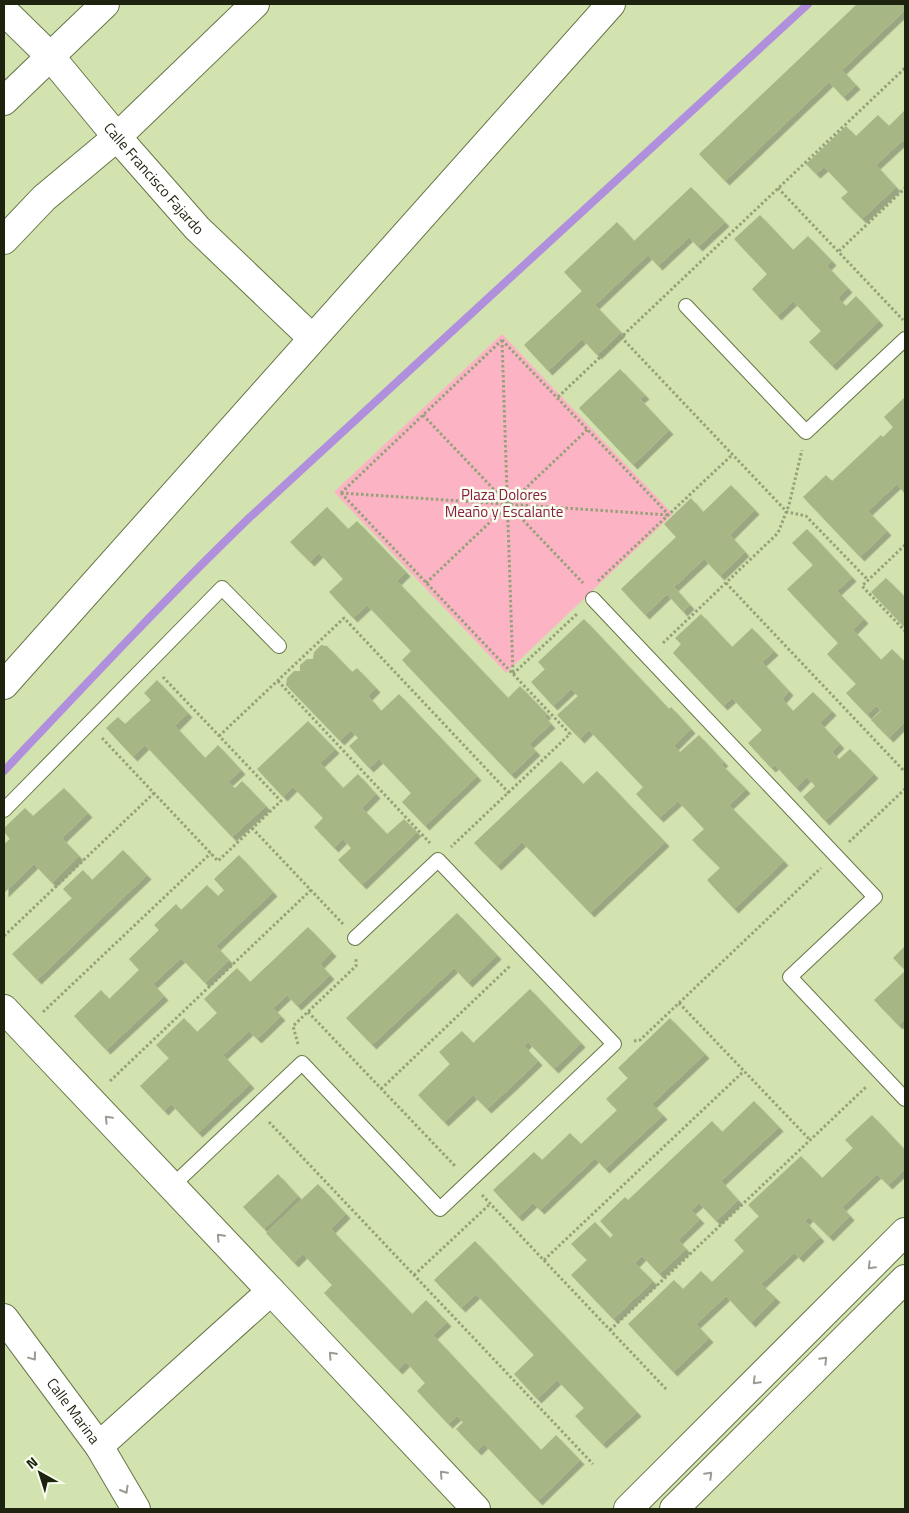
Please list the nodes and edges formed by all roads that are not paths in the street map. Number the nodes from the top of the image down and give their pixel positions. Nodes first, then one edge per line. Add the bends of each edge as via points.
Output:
1 (105, 4) edge
2 (255, 4) edge
3 (611, 4) edge
4 (4, 11) edge
5 (50, 56) junction
6 (4, 101) edge
7 (116, 137) junction
8 (4, 240) edge
9 (686, 306) dead end
10 (312, 338) junction
11 (903, 345) edge
12 (590, 595) road end
13 (280, 646) dead end
14 (4, 685) edge
15 (4, 810) edge
16 (356, 938) road end
17 (4, 1010) edge
18 (905, 1099) edge
19 (172, 1186) junction
20 (905, 1232) edge
21 (905, 1279) edge
22 (271, 1291) junction
23 (4, 1318) edge
24 (99, 1446) junction
25 (136, 1509) edge
26 (476, 1509) edge
27 (628, 1509) edge
28 (674, 1509) edge

1 - 5 street
2 - 7 street
3 - 10 street
4 - 5 street, Calle Francisco Fajardo
5 - 6 street
5 - 7 street, Calle Francisco Fajardo
7 - 8 street via 44,198
7 - 10 street, Calle Francisco Fajardo via 198,228
9 - 11 lane via 806,432
10 - 14 street
12 - 18 lane via 875,897 790,977
13 - 15 lane via 222,588
16 - 19 lane via 438,860 614,1044 440,1209 302,1064
19 -> 17 street
22 -> 19 street
20 -> 27 street
28 -> 21 street
22 - 24 street
26 -> 22 street
23 -> 24 street, Calle Marina
24 -> 25 street, Calle Marina

